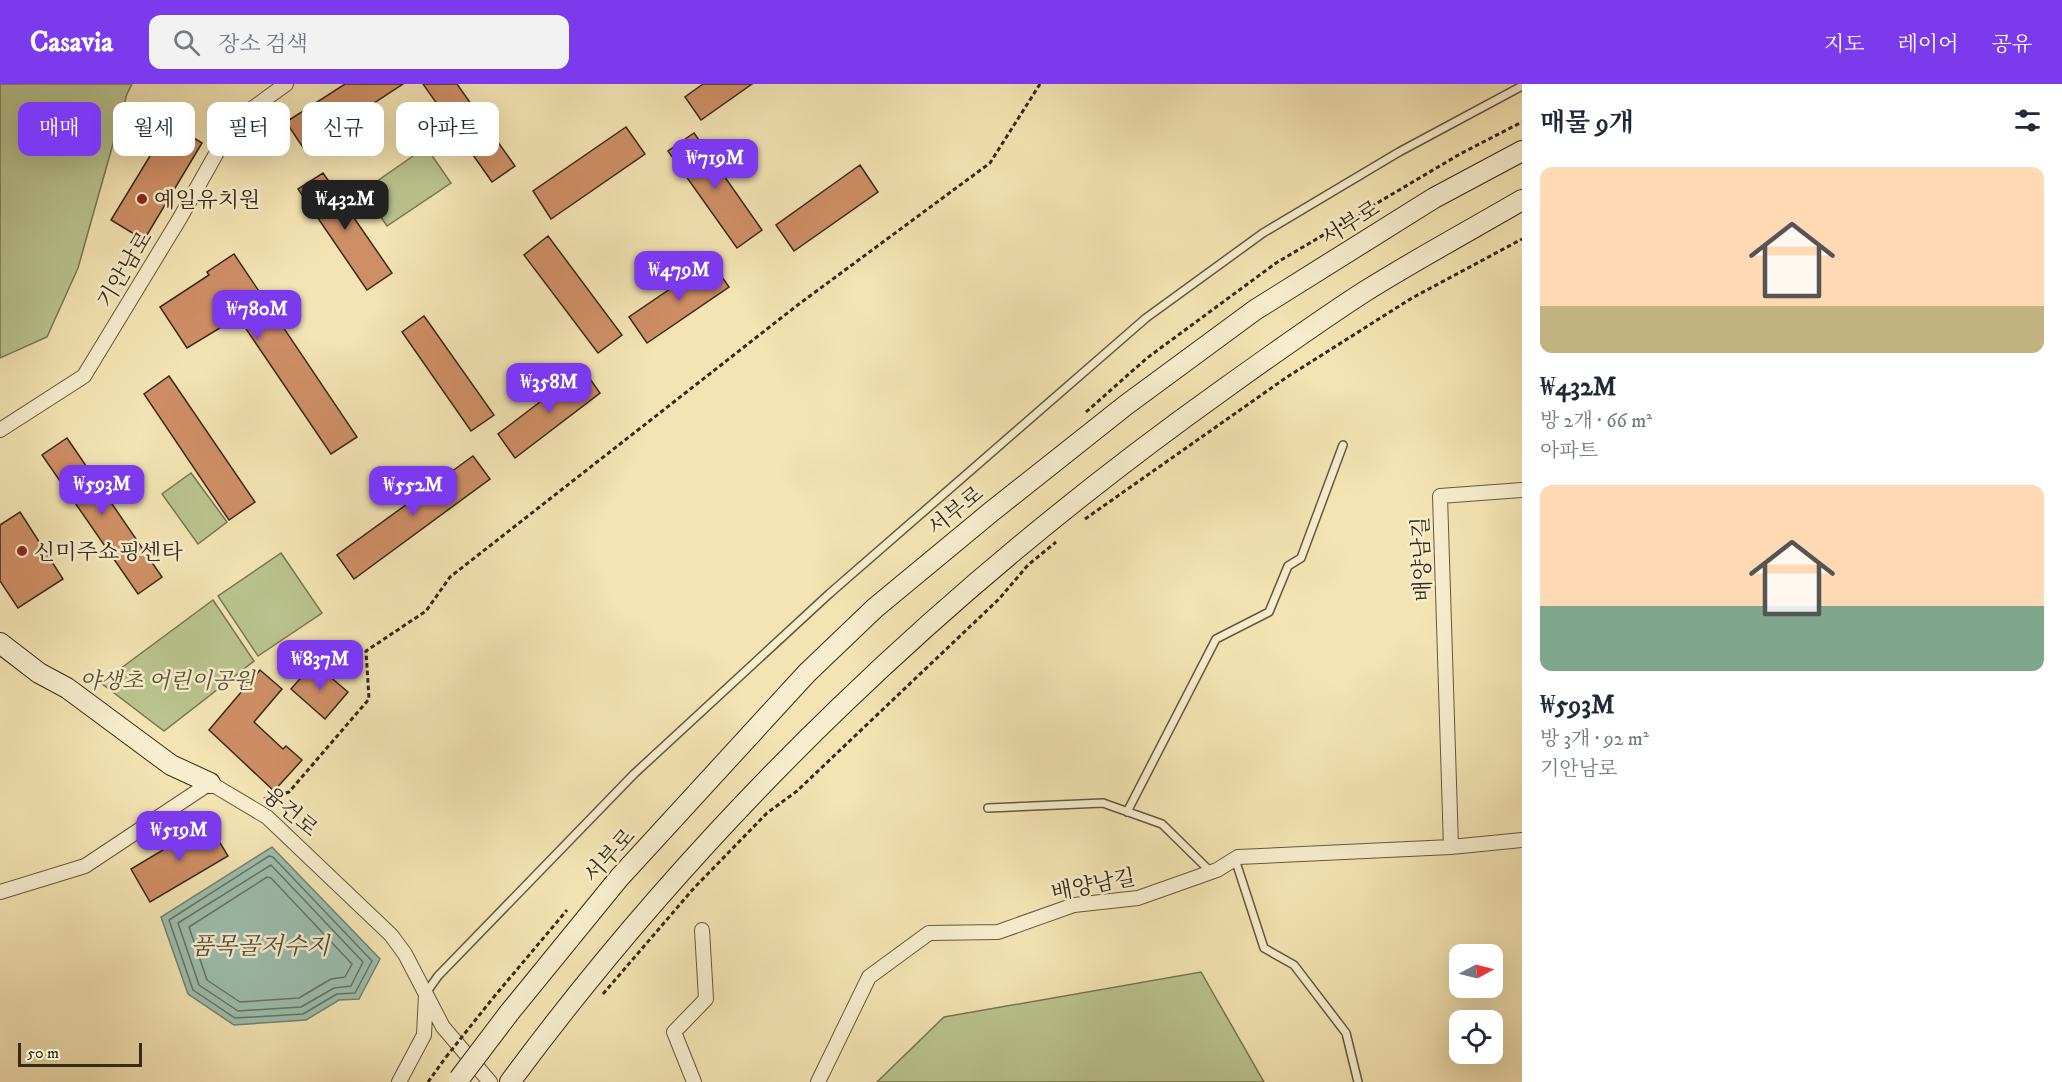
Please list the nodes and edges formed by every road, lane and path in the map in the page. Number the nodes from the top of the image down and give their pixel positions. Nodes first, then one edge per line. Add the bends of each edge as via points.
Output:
1 (286, 84) edge
2 (1040, 84) edge
3 (1522, 86) edge
4 (1522, 151) edge
5 (1522, 200) edge
6 (1522, 239) edge
7 (0, 430) edge
8 (1343, 445) dead end
9 (1522, 490) edge
10 (1082, 521) dead end
11 (1064, 536) dead end
12 (0, 643) edge
13 (210, 783) junction
14 (247, 804) junction
15 (988, 808) dead end
16 (1127, 812) junction
17 (1522, 840) edge
18 (1451, 847) junction
19 (1235, 859) junction
20 (1211, 872) junction
21 (0, 892) edge
22 (702, 930) dead end
23 (426, 993) junction
24 (493, 998) dead end
25 (599, 999) dead end
26 (458, 1080) edge
27 (399, 1082) edge
28 (428, 1082) edge
29 (490, 1082) edge
30 (510, 1082) edge
31 (694, 1082) edge
32 (818, 1082) edge
33 (1358, 1082) edge

1 - 7 street, 기안남로 via 234,122 84,376
2 - 14 path via 990,163 799,304 459,569 426,611 366,651 369,699 289,792
3 - 23 lane via 1399,152 1263,233 1146,318 829,594 643,766 438,976
4 - 26 main road, 서부로, bridge via 1434,198 1255,310 1107,419 884,601 807,673 619,878
5 - 30 main road via 1364,292 1248,372 1098,482 972,586 850,697 737,812 646,913
6 - 10 path via 1412,298 1287,377
8 - 16 lane via 1301,558 1288,566 1269,612 1216,639
9 - 18 street, 배양남길 via 1440,496
11 - 25 path via 1028,565 999,599 797,791 767,813 694,888
12 - 13 main road, 융건로 via 171,765
13 - 14 street, 융건로
13 - 21 street via 85,866
14 - 23 street, 융건로 via 267,817 391,935
15 - 16 lane via 1103,803
16 - 20 lane via 1162,824
17 - 18 street, 배양남길
18 - 19 street, 배양남길
19 - 20 street, 배양남길
19 - 33 lane via 1264,948 1294,965 1347,1033
20 - 32 street, 배양남길 via 1138,898 1074,905 998,932 929,933 869,977
22 - 31 street via 706,999 674,1032
23 - 27 street via 424,1035
23 - 29 street, 융건로 via 443,1027
24 - 28 path, bridge

